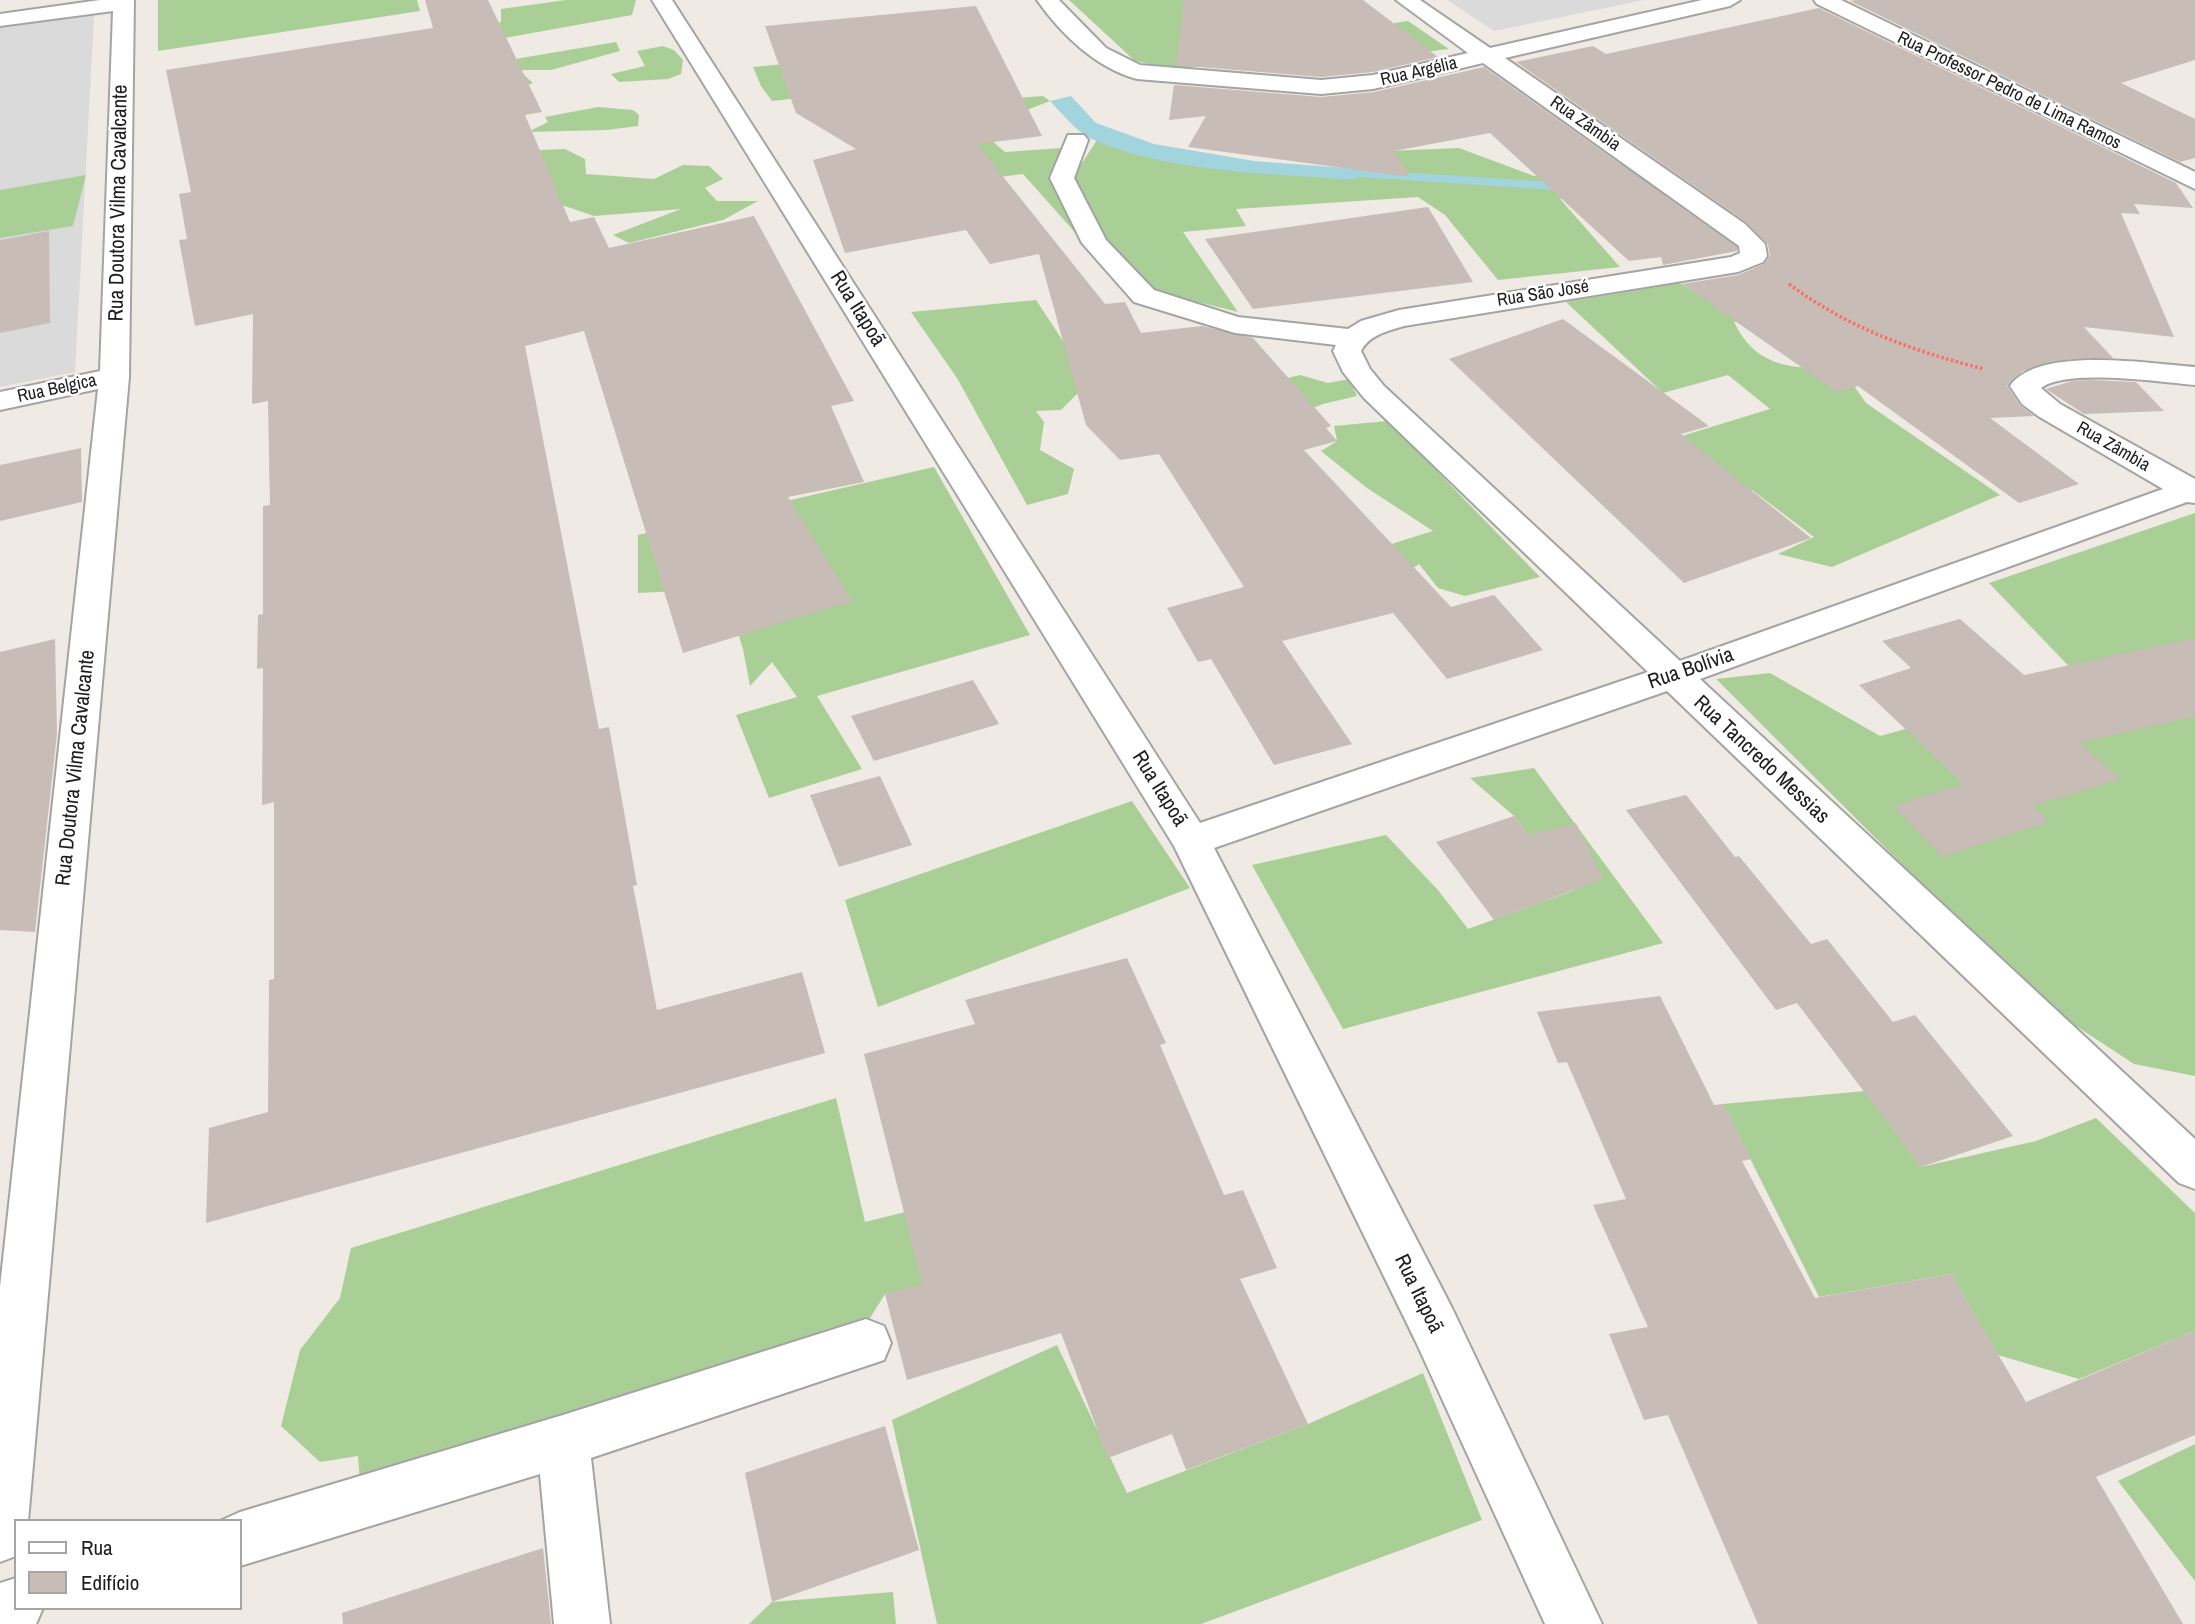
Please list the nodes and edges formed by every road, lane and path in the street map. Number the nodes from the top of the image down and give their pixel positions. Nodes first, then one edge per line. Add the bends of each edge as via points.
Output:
1 (663, 0) edge
2 (1046, 0) edge
3 (1406, 0) edge
4 (1730, 0) edge
5 (1824, 0) edge
6 (124, 1) edge
7 (0, 20) edge
8 (1488, 56) junction
9 (1076, 140) dead end
10 (2195, 182) edge
11 (1746, 260) junction
12 (1353, 338) junction
13 (2195, 376) edge
14 (114, 377) junction
15 (2030, 389) junction
16 (0, 401) edge
17 (2193, 491) edge
18 (1672, 676) junction
19 (1191, 841) junction
20 (2195, 1169) edge
21 (14, 1274) edge
22 (866, 1343) dead end
23 (563, 1441) junction
24 (0, 1535) edge
25 (242, 1538) edge
26 (582, 1624) edge
27 (1574, 1624) edge

1 - 19 street, Rua Itapoã
2 - 8 street, Rua Argélia via 1105,60 1137,72 1332,87
3 - 8 street, Rua Zâmbia
4 - 8 street, Rua Argélia
5 - 10 street, Rua Professor Pedro de Lima Ramos
6 - 7 street
6 - 14 street, Rua Doutora Vilma Cavalcante
8 - 11 street, Rua Zâmbia via 1709,209 1752,244
9 - 12 street via 1062,178 1095,243 1144,296 1235,325
11 - 12 street, Rua São José via 1410,316 1371,327
11 - 15 path via 1863,330
12 - 18 street, Rua Tancredo Messias via 1347,351 1374,393
13 - 15 street via 2066,370 2042,374
14 - 16 street, Rua Belgica
14 - 21 street, Rua Doutora Vilma Cavalcante
15 - 17 street, Rua Zâmbia
17 - 18 street, Rua Bolívia
18 - 19 street, Rua Bolívia
18 - 20 street, Rua Tancredo Messias
19 - 27 street, Rua Itapoã via 1434,1325
21 - 24 street, Rua Doutora Vilma Cavalcante
22 - 23 street
23 - 25 street
23 - 26 street

